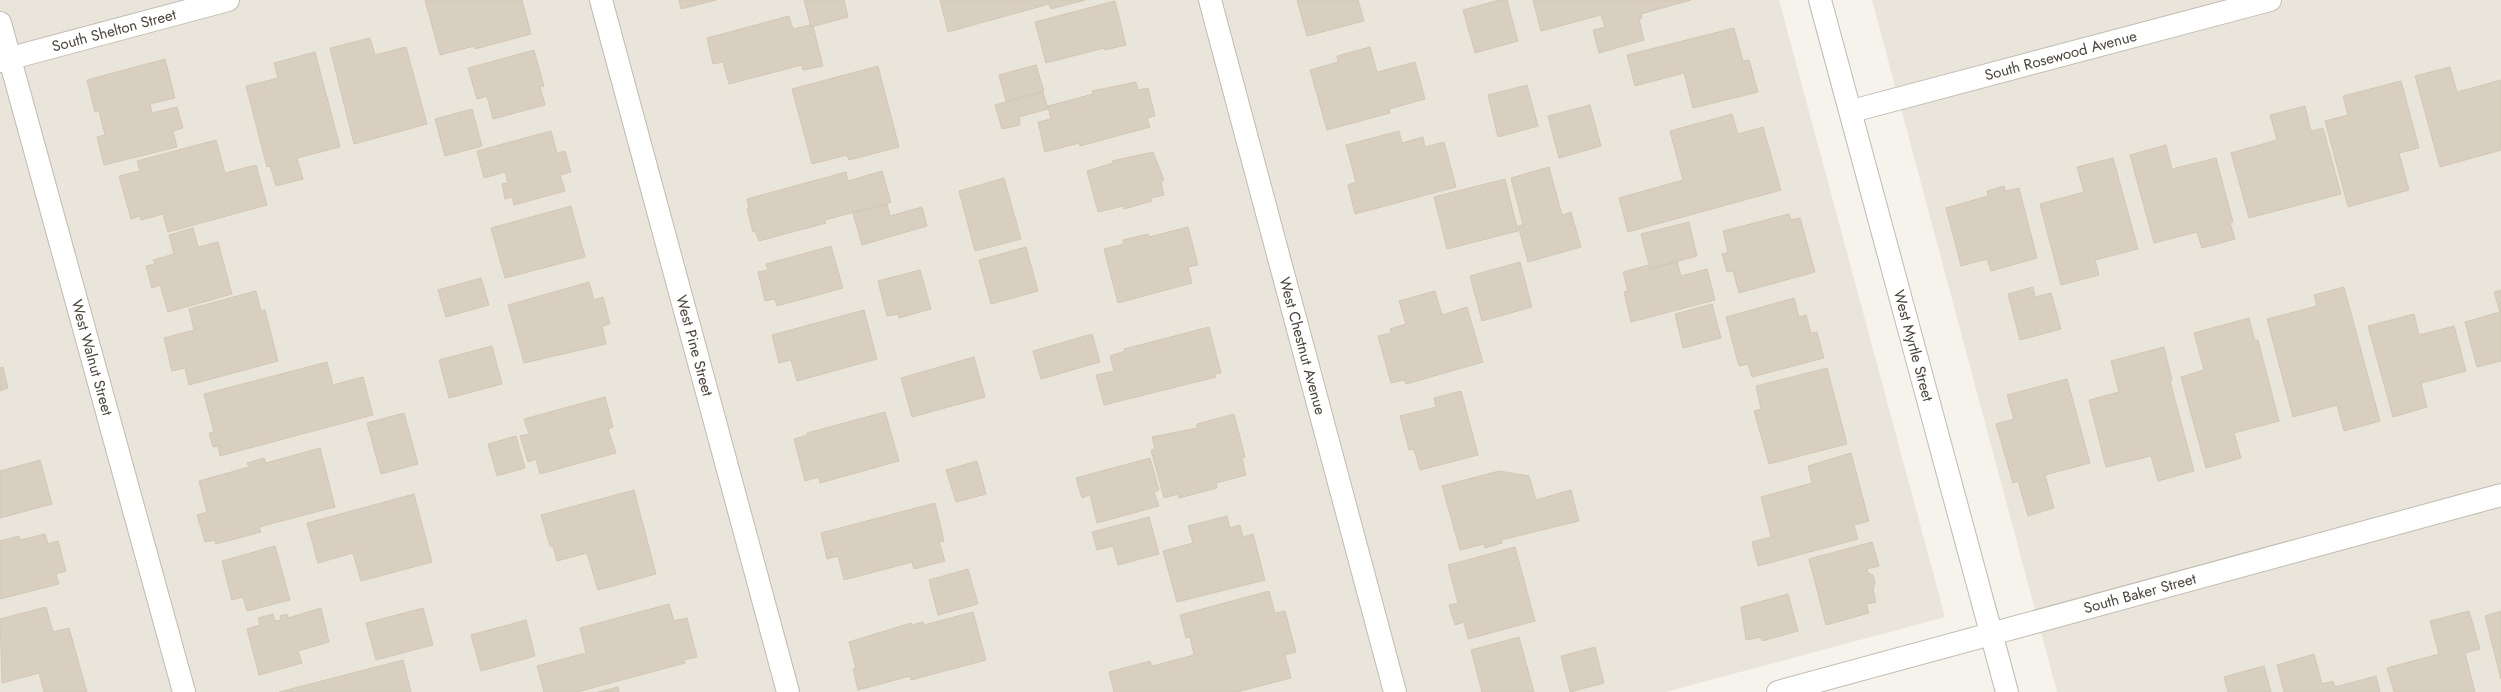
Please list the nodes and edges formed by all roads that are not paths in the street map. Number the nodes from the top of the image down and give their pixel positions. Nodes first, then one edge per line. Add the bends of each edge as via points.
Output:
1 (228, 0) edge
2 (601, 0) edge
3 (1210, 0) edge
4 (1820, 0) edge
5 (2270, 0) edge
6 (0, 23) edge
7 (5, 59) edge
8 (1852, 111) junction
9 (2501, 495) edge
10 (1992, 634) junction
11 (184, 692) edge
12 (788, 692) edge
13 (1395, 692) edge
14 (1778, 692) edge
15 (2007, 692) edge

1 - 7 street, South Shelton Street
2 - 12 street, West Pine Street
3 - 13 street, West Chestnut Avenue
4 - 8 street, West Myrtle Street
5 - 8 street, South Rosewood Avenue
6 - 7 street, West Walnut Street
7 - 11 street, West Walnut Street
8 - 10 street, West Myrtle Street
9 - 10 street, South Baker Street
10 - 14 street, South Baker Street
10 - 15 street, West Myrtle Street

